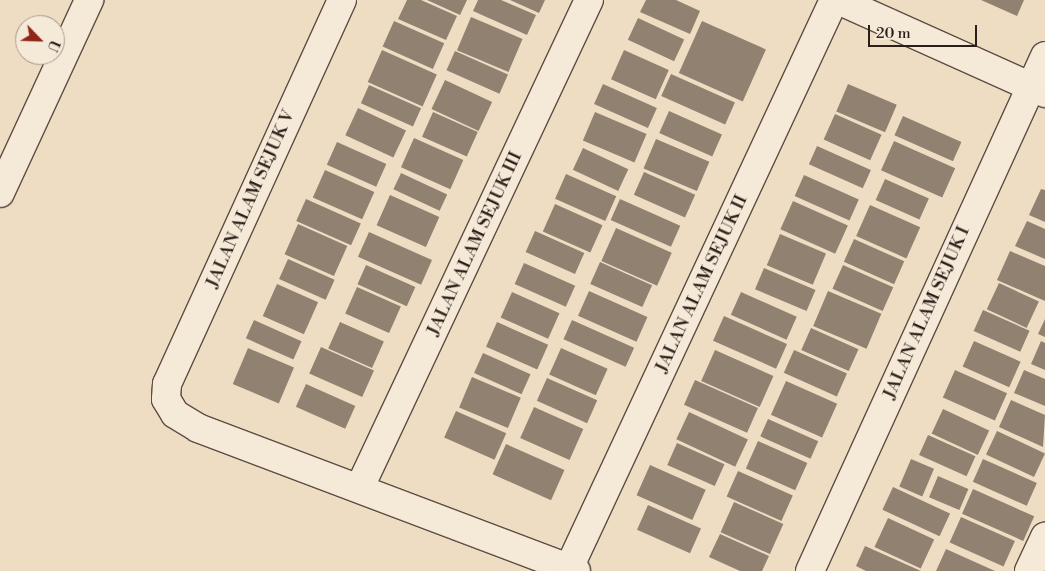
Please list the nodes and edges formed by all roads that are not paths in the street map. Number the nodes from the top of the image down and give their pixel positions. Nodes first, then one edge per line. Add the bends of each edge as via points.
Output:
1 (89, 0) edge
2 (342, 0) edge
3 (589, 0) edge
4 (836, 0) edge
5 (1045, 56) edge
6 (1038, 90) edge
7 (0, 193) edge
8 (360, 487) junction
9 (1045, 536) edge
10 (572, 570) edge
11 (810, 571) edge
12 (1029, 571) edge

1 - 7 street
2 - 8 street, JALAN ALAM SEJUK V via 167,384 166,399 175,414 198,428
3 - 8 street, JALAN ALAM SEJUK III
4 - 6 street
4 - 10 street, JALAN ALAM SEJUK II
5 - 6 street, JALAN ALAM SEJUK I
6 - 11 street, JALAN ALAM SEJUK I
8 - 10 street
9 - 12 street

